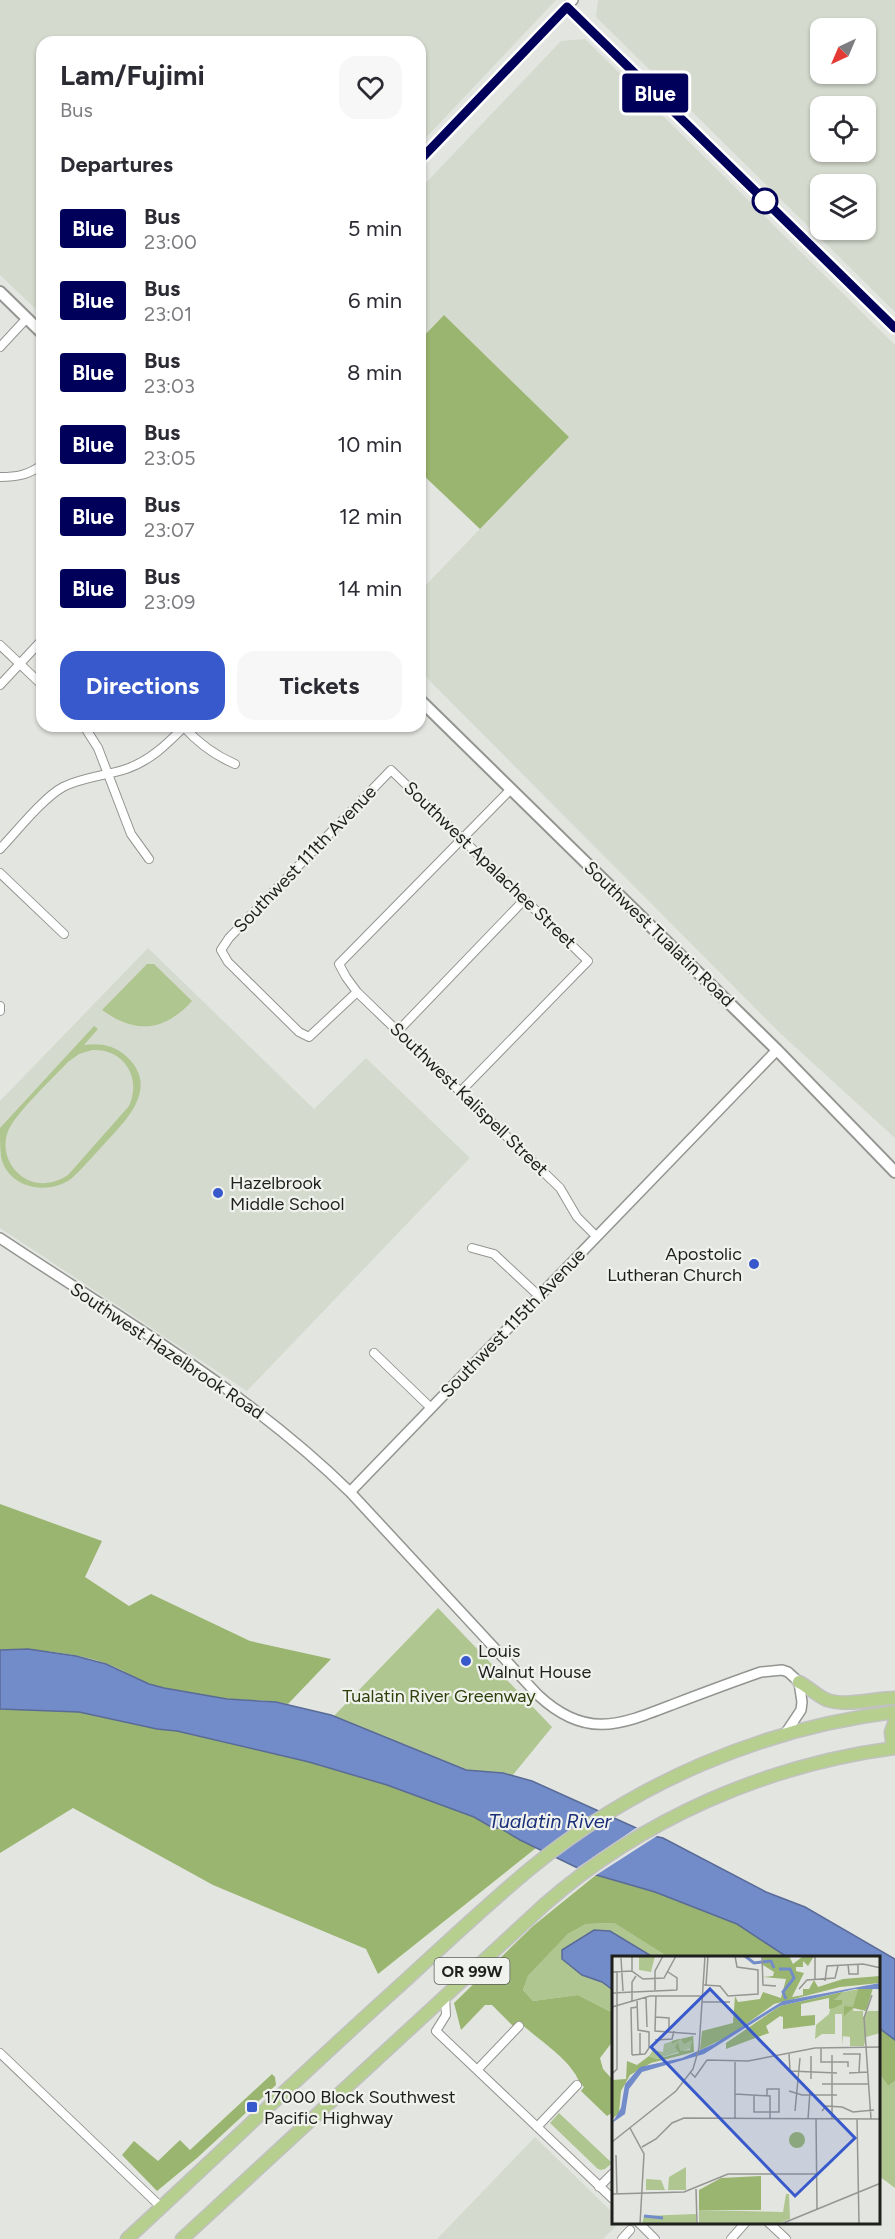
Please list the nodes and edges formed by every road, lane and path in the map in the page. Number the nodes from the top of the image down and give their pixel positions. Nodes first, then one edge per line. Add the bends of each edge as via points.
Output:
1 (570, 3) edge
2 (426, 154) edge
3 (0, 292) edge
4 (27, 318) junction
5 (36, 327) edge
6 (895, 328) edge
7 (0, 347) edge
8 (36, 469) edge
9 (0, 477) edge
10 (0, 645) edge
11 (36, 647) edge
12 (20, 664) junction
13 (36, 679) edge
14 (0, 684) edge
15 (426, 706) edge
16 (88, 732) edge
17 (179, 732) edge
18 (189, 732) edge
19 (235, 764) dead end
20 (391, 770) joint
21 (107, 774) junction
22 (511, 789) junction
23 (462, 838) junction
24 (0, 849) edge
25 (149, 859) dead end
26 (0, 873) edge
27 (525, 899) junction
28 (64, 934) dead end
29 (357, 992) junction
30 (399, 1030) junction
31 (777, 1050) junction
32 (461, 1091) junction
33 (895, 1172) edge
34 (597, 1236) junction
35 (0, 1239) edge
36 (472, 1248) dead end
37 (539, 1296) junction
38 (374, 1353) dead end
39 (431, 1408) junction
40 (350, 1492) junction
41 (799, 1682) junction
42 (895, 1698) edge
43 (895, 1712) edge
44 (895, 1721) edge
45 (785, 1734) junction
46 (894, 1748) edge
47 (445, 1996) junction
48 (519, 2026) dead end
49 (0, 2053) edge
50 (478, 2069) junction
51 (577, 2085) dead end
52 (537, 2127) junction
53 (612, 2174) edge
54 (599, 2187) junction
55 (612, 2198) edge
56 (161, 2207) junction
57 (639, 2224) edge
58 (745, 2224) edge
59 (769, 2224) edge
60 (630, 2230) dead end
61 (127, 2239) edge
62 (182, 2239) edge
63 (622, 2239) edge
64 (655, 2239) edge
65 (731, 2239) edge
66 (786, 2239) edge

1 - 2 street
1 - 6 street
3 - 4 main road
4 - 5 main road
4 - 7 street
8 - 9 street via 17,477
10 - 12 street
11 - 12 street
12 - 13 street
12 - 14 street
15 - 22 main road, Southwest Tualatin Road
16 - 21 street
17 - 21 street via 153,756
18 - 19 street via 200,744
20 - 23 street, Southwest Apalachee Street
20 - 29 street, Southwest 111th Avenue via 221,950 228,962 298,1032 309,1037
21 - 24 street via 61,789
21 - 25 street via 130,834
22 - 23 street
22 - 31 main road, Southwest Tualatin Road
23 - 27 street, Southwest Apalachee Street
23 - 29 street, Southwest Kalispell Street via 339,964
26 - 28 street
27 - 30 street
27 - 32 street, Southwest Apalachee Street via 588,961
29 - 30 street, Southwest Kalispell Street
30 - 32 street, Southwest Kalispell Street
31 - 33 main road, Southwest Tualatin Road
31 - 34 street, Southwest 115th Avenue
32 - 34 street, Southwest Kalispell Street via 560,1188 577,1217
34 - 37 street, Southwest 115th Avenue
35 - 40 street, Southwest Hazelbrook Road via 238,1397
36 - 37 street via 494,1254
37 - 39 street, Southwest 115th Avenue
38 - 39 street
39 - 40 street, Southwest 115th Avenue
40 - 41 street, Southwest Hazelbrook Road via 538,1695 573,1720 602,1725 625,1722 768,1670 788,1672
41 - 42 highway via 831,1701
41 - 45 street via 801,1710
43 - 45 highway, OR 99W
44 - 46 highway via 891,1732
45 - 56 highway, OR 99W via 665,1781 583,1829 531,1868
46 - 47 highway, OR 99W via 784,1772 719,1796 659,1825 562,1889
47 - 50 street via 446,2015 436,2031
47 - 62 highway, OR 99W
48 - 50 street
49 - 56 street
50 - 52 street
51 - 52 street
52 - 54 street
53 - 54 street
54 - 55 street
56 - 61 highway, OR 99W
57 - 64 street
58 - 65 street
59 - 66 street
60 - 63 street

